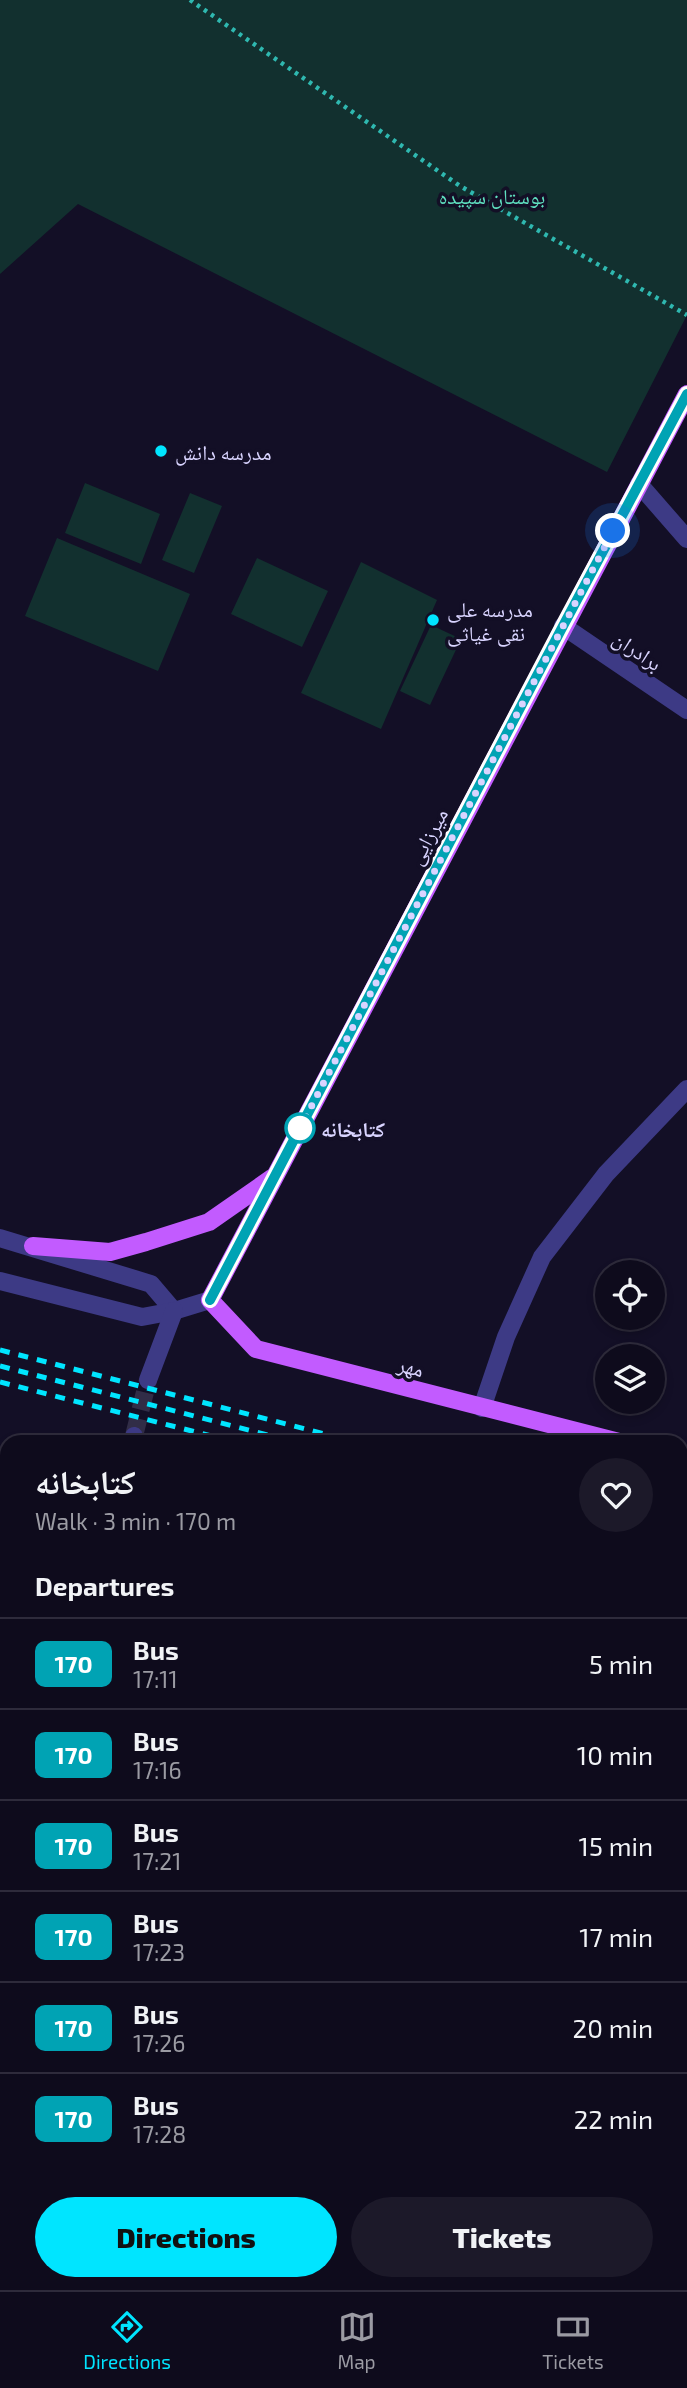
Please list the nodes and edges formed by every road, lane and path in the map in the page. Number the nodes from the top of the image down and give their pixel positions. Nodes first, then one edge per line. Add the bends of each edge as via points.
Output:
1 (190, 0) edge
2 (687, 315) edge
3 (687, 394) edge
4 (639, 484) junction
5 (687, 539) edge
6 (563, 626) junction
7 (687, 710) edge
8 (687, 1089) edge
9 (275, 1176) junction
10 (0, 1238) edge
11 (33, 1246) junction
12 (0, 1281) edge
13 (210, 1300) junction
14 (174, 1311) junction
15 (148, 1380) tunnel mouth
16 (482, 1408) junction
17 (591, 1435) edge

1 - 2 path via 460,186
3 - 4 main road, میرزایی
4 - 5 street
4 - 6 main road, میرزایی
6 - 7 street, برادران
6 - 9 main road, میرزایی
8 - 16 street via 606,1174 542,1256 506,1337
9 - 11 main road via 209,1222 146,1242 110,1252
9 - 13 main road, میرزایی
10 - 11 street
11 - 14 street via 151,1284
12 - 14 street via 142,1317
13 - 14 street
13 - 16 main road, مهر via 256,1349
14 - 15 street
16 - 17 main road, مهر

